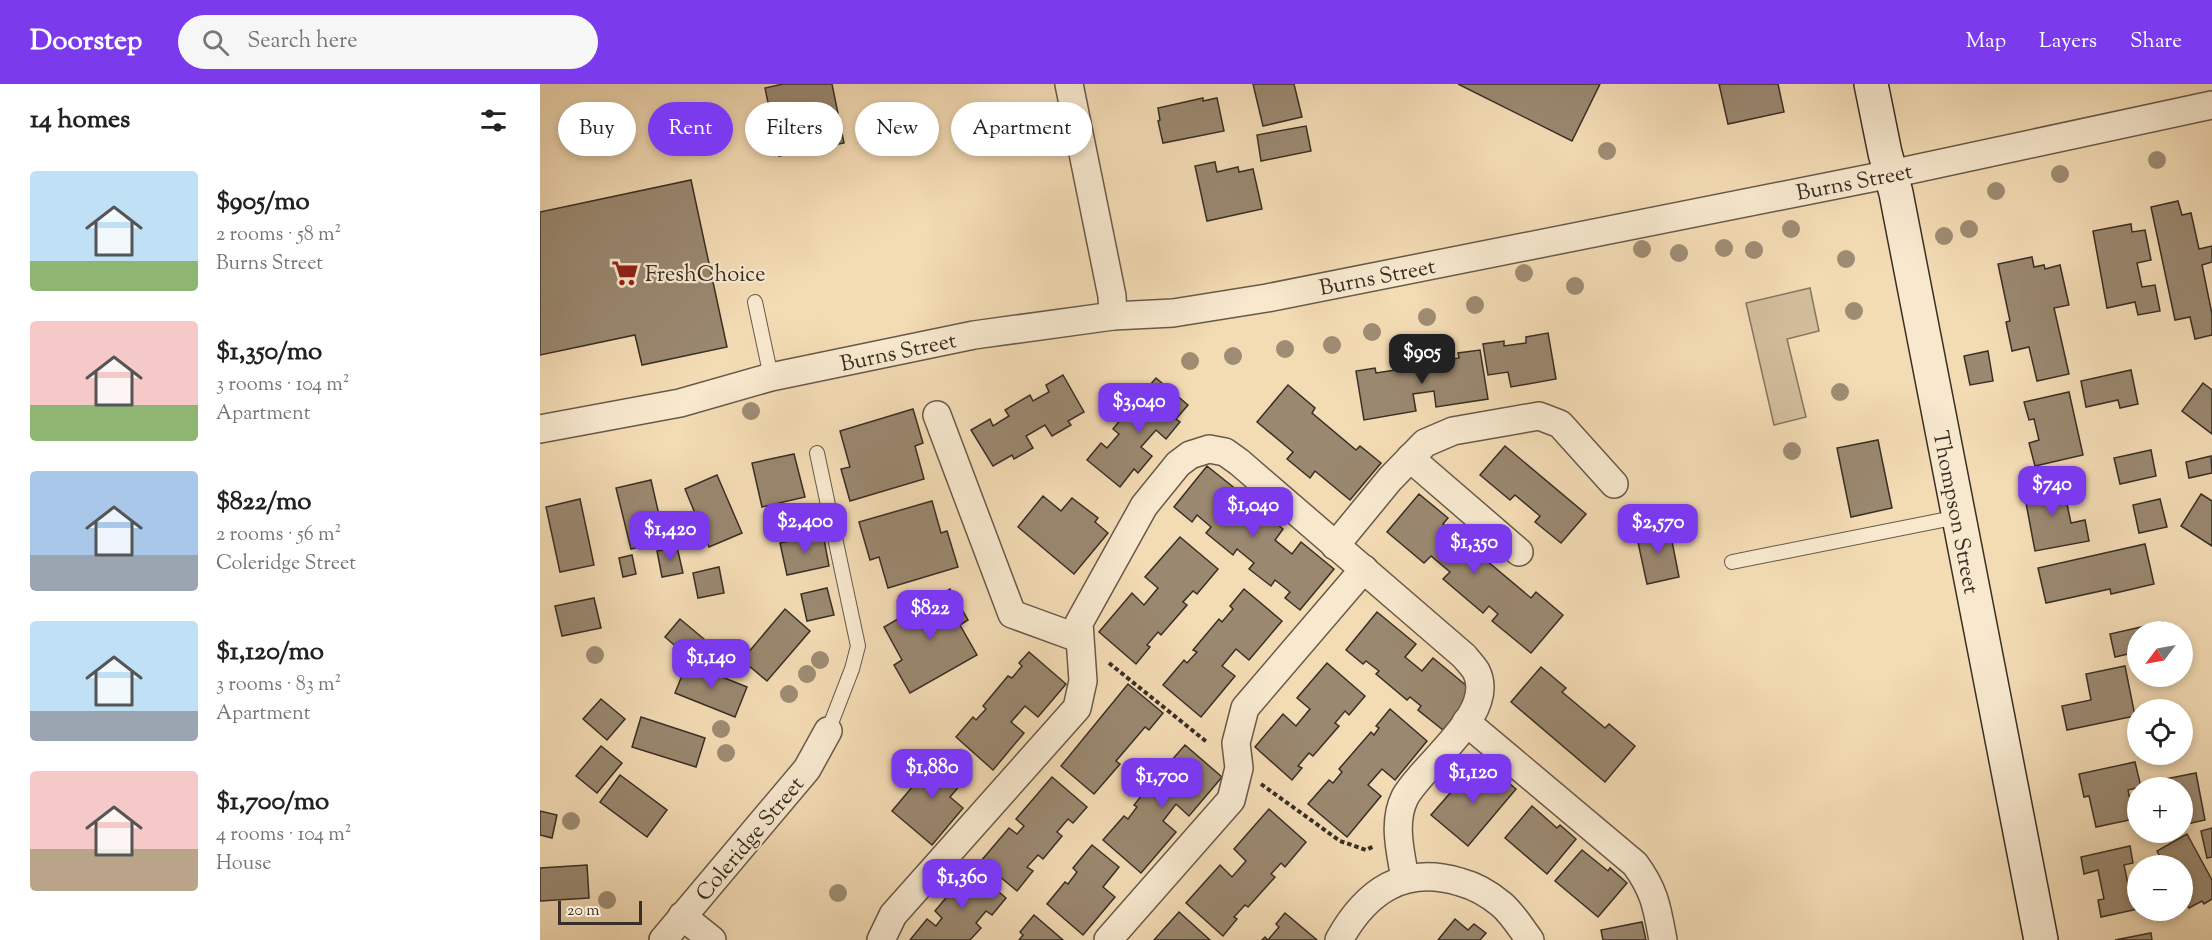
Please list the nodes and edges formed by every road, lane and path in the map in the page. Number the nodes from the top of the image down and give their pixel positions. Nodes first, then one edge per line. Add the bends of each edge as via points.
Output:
1 (1069, 84) edge
2 (1871, 84) edge
3 (2212, 105) edge
4 (1891, 174) junction
5 (755, 302) dead end
6 (1113, 316) junction
7 (771, 377) junction
8 (937, 415) dead end
9 (540, 429) edge
10 (817, 453) dead end
11 (1410, 458) junction
12 (1614, 484) dead end
13 (1958, 518) junction
14 (1335, 546) junction
15 (1519, 552) dead end
16 (1732, 562) dead end
17 (1364, 569) junction
18 (1078, 638) junction
19 (1466, 722) junction
20 (828, 731) joint
21 (1406, 879) junction
22 (682, 916) junction
23 (663, 940) edge
24 (712, 940) edge
25 (881, 940) edge
26 (1108, 940) edge
27 (1340, 940) edge
28 (1530, 940) edge
29 (1663, 940) edge
30 (2041, 940) edge

1 - 6 street
2 - 4 street, Thompson Street
3 - 4 street, Burns Street
4 - 6 street, Burns Street via 1267,298 1173,313
4 - 13 street, Thompson Street
5 - 7 lane
6 - 7 street, Burns Street via 974,335
7 - 9 street, Burns Street via 680,403
8 - 18 street via 1012,614
10 - 20 lane via 858,646
11 - 12 street via 1425,444 1453,431 1539,416 1560,424
11 - 14 street
11 - 15 street
13 - 16 lane
13 - 30 street, Thompson Street
14 - 17 street
14 - 18 street via 1226,452 1209,449 1190,455 1144,506 1079,623
17 - 19 street via 1476,671 1479,695
17 - 26 street via 1245,708 1236,742 1239,768 1232,801
18 - 25 street via 1083,681 1077,708 893,915
19 - 21 street via 1405,797 1397,831
19 - 29 street via 1635,864 1654,896
20 - 22 street, Coleridge Street via 807,769
21 - 27 street via 1385,887 1364,903
21 - 28 street via 1440,876 1475,886 1502,904
22 - 23 street, Coleridge Street
22 - 24 street

